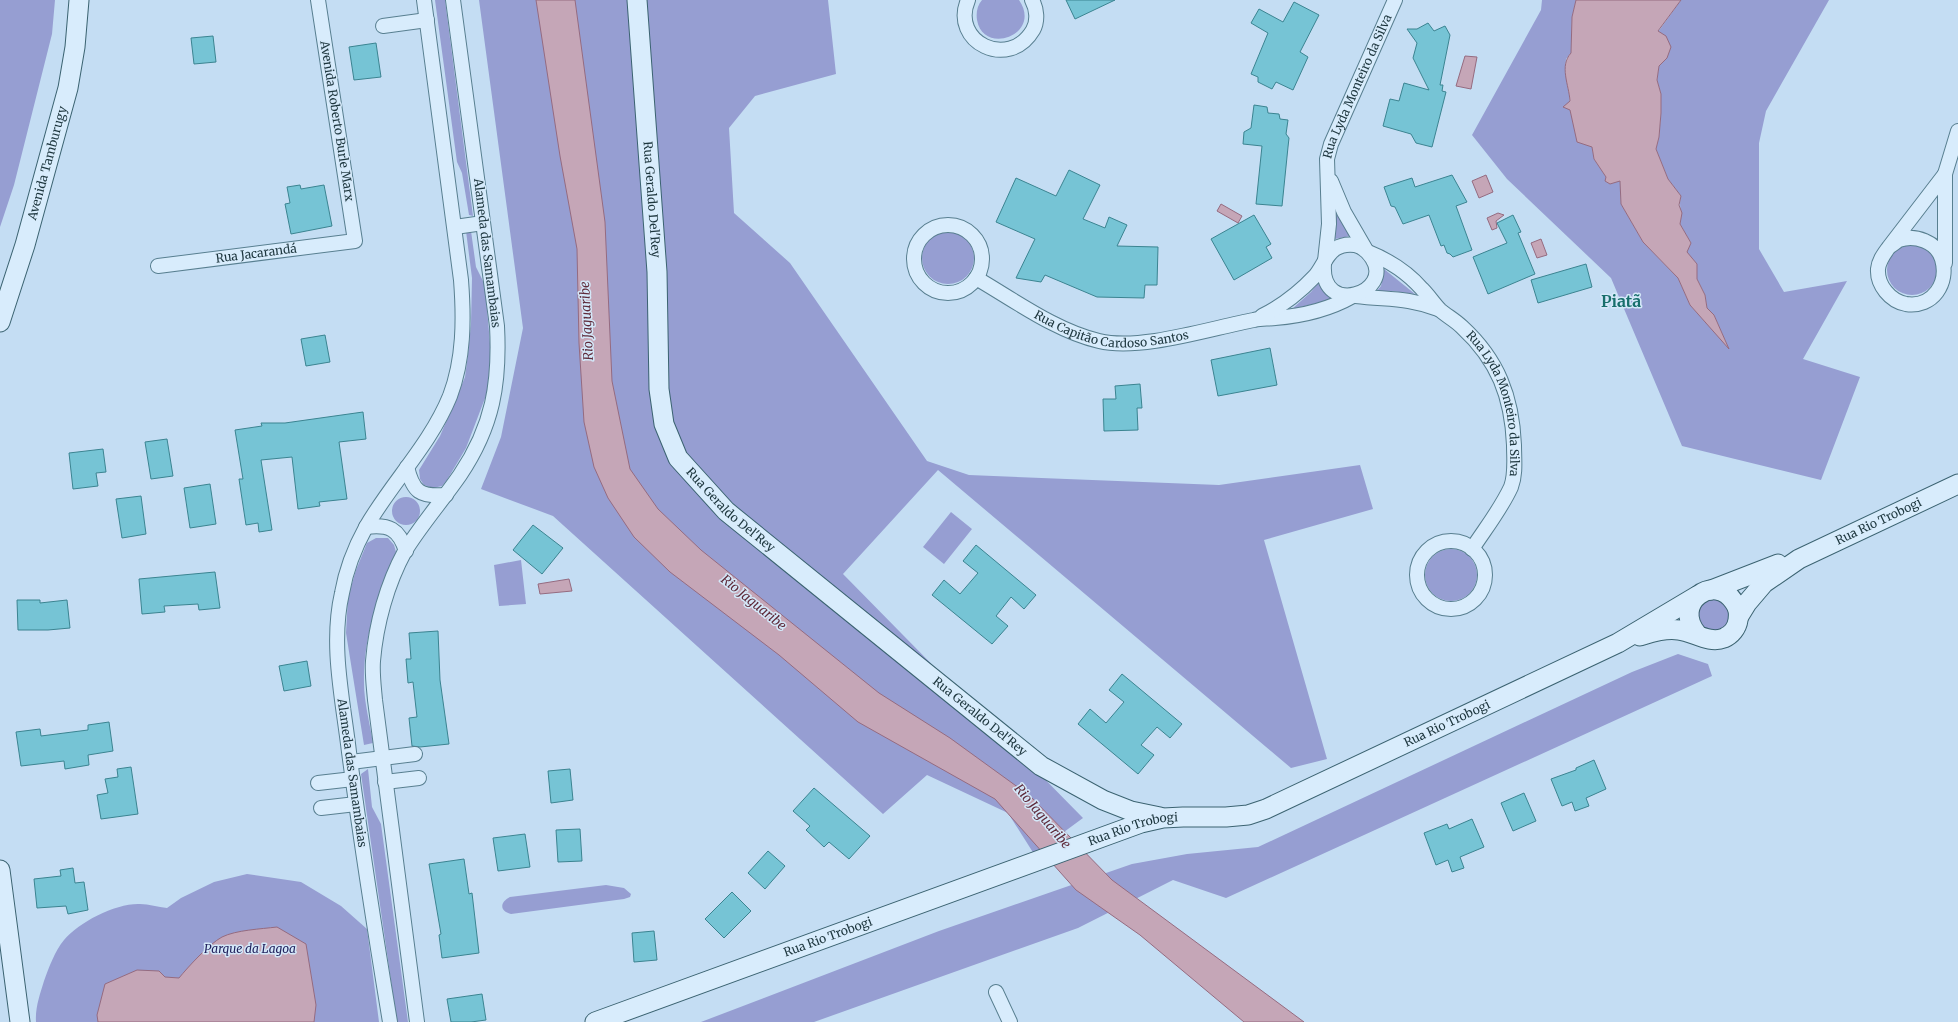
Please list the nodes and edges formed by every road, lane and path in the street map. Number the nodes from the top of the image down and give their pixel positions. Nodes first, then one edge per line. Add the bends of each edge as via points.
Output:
1 (79, 0) edge
2 (318, 0) edge
3 (424, 0) edge
4 (453, 0) edge
5 (637, 0) edge
6 (968, 0) edge
7 (1032, 0) edge
8 (1395, 0) edge
9 (964, 7) edge
10 (427, 20) junction
11 (383, 26) dead end
12 (1958, 131) edge
13 (1945, 174) junction
14 (1328, 175) junction
15 (483, 223) junction
16 (455, 227) junction
17 (355, 241) joint
18 (1889, 247) junction
19 (1367, 251) junction
20 (1325, 263) junction
21 (158, 266) dead end
22 (1945, 267) junction
23 (976, 278) junction
24 (1354, 296) junction
25 (1440, 310) junction
26 (1256, 319) junction
27 (0, 322) edge
28 (407, 467) junction
29 (1958, 484) edge
30 (446, 495) junction
31 (366, 527) junction
32 (1472, 549) junction
33 (406, 551) junction
34 (1799, 559) junction
35 (1704, 593) junction
36 (1739, 616) junction
37 (1697, 634) junction
38 (1618, 643) junction
39 (415, 754) dead end
40 (383, 759) junction
41 (351, 762) junction
42 (419, 778) dead end
43 (353, 780) junction
44 (386, 782) junction
45 (318, 783) dead end
46 (356, 804) junction
47 (321, 808) dead end
48 (1163, 818) junction
49 (0, 870) edge
50 (996, 992) dead end
51 (20, 1022) edge
52 (390, 1022) edge
53 (417, 1022) edge
54 (595, 1022) edge
55 (1010, 1022) edge

1 - 27 main road, Avenida Tamburugy via 68,88 29,230
2 - 17 street, Avenida Roberto Burle Marx
3 - 10 street, Alameda das Samambaias
4 - 15 street, Alameda das Samambaias
5 - 48 main road, Rua Geraldo Del'Rey via 657,272 660,389 664,424 678,458 726,511 1041,766 1103,800 1131,811
6 - 9 street
7 - 9 street via 1036,16 1034,27 1029,37 1011,49 988,48 978,43 966,25
8 - 14 street, Rua Lyda Monteiro da Silva via 1331,144 1327,159
10 - 11 street
10 - 16 street, Alameda das Samambaias
12 - 13 street
13 - 18 street
13 - 22 street
14 - 19 street, Rua Lyda Monteiro da Silva via 1344,212
14 - 20 street, Rua Lyda Monteiro da Silva via 1329,224
15 - 16 street
15 - 30 street, Alameda das Samambaias via 497,326 497,380 485,427 477,446
16 - 28 street, Alameda das Samambaias via 463,310 458,368 450,395 438,420 426,443
17 - 21 street, Rua Jacarandá
18 - 22 street via 1899,240 1923,240 1934,246
18 - 22 street via 1878,269 1880,281 1885,292 1900,302 1918,304 1930,299 1944,280
19 - 20 street via 1359,246 1343,245 1329,254
19 - 24 street via 1376,268 1375,278 1364,292
19 - 25 street, Rua Lyda Monteiro da Silva via 1389,261 1422,288
20 - 24 street via 1324,272 1330,288 1345,296
20 - 26 street, Rua Capitão Cardoso Santos via 1288,301
23 - 23 street via 982,257 980,246 974,236 954,225 938,227 923,235 914,255 915,266 926,285 947,293 968,286
23 - 26 street, Rua Capitão Cardoso Santos via 1055,324 1100,341 1128,344 1152,341
24 - 25 street, Rua Lyda Monteiro da Silva via 1409,300
24 - 26 street, Rua Capitão Cardoso Santos via 1329,308
25 - 32 street, Rua Lyda Monteiro da Silva via 1461,326 1489,359 1501,380 1509,402 1513,427 1514,468 1511,485
28 - 30 street via 413,487 418,491 425,495
28 - 31 street, Alameda das Samambaias
29 - 34 main road, Rua Rio Trobogi
30 - 33 street, Alameda das Samambaias
31 - 33 street via 388,528 397,533
31 - 41 street, Alameda das Samambaias via 349,566 341,593 337,624 337,653
32 - 32 street via 1460,543 1447,541 1434,545 1424,554 1418,566 1416,579 1420,592 1429,602 1441,608 1454,609 1467,605 1477,597 1484,585 1485,572 1481,559
33 - 40 street, Alameda das Samambaias via 383,608 373,662
34 - 35 main road, Rua Rio Trobogi via 1777,564
34 - 36 main road, Rua Rio Trobogi via 1764,583
35 - 36 main road via 1722,591 1731,597 1737,606
35 - 37 main road via 1692,603 1688,619
35 - 38 main road, Rua Rio Trobogi
36 - 37 main road via 1735,629 1723,639 1705,639
37 - 38 main road, Rua Rio Trobogi via 1668,629
38 - 48 main road, Rua Rio Trobogi via 1266,809 1248,815 1226,817
39 - 40 street
40 - 41 street
40 - 44 street, Alameda das Samambaias
41 - 43 street, Alameda das Samambaias
42 - 44 street
43 - 45 street
43 - 46 street, Alameda das Samambaias
44 - 53 street, Alameda das Samambaias
46 - 47 street
46 - 52 street, Alameda das Samambaias
48 - 54 main road, Rua Rio Trobogi via 1096,838
49 - 51 main road
50 - 55 street

